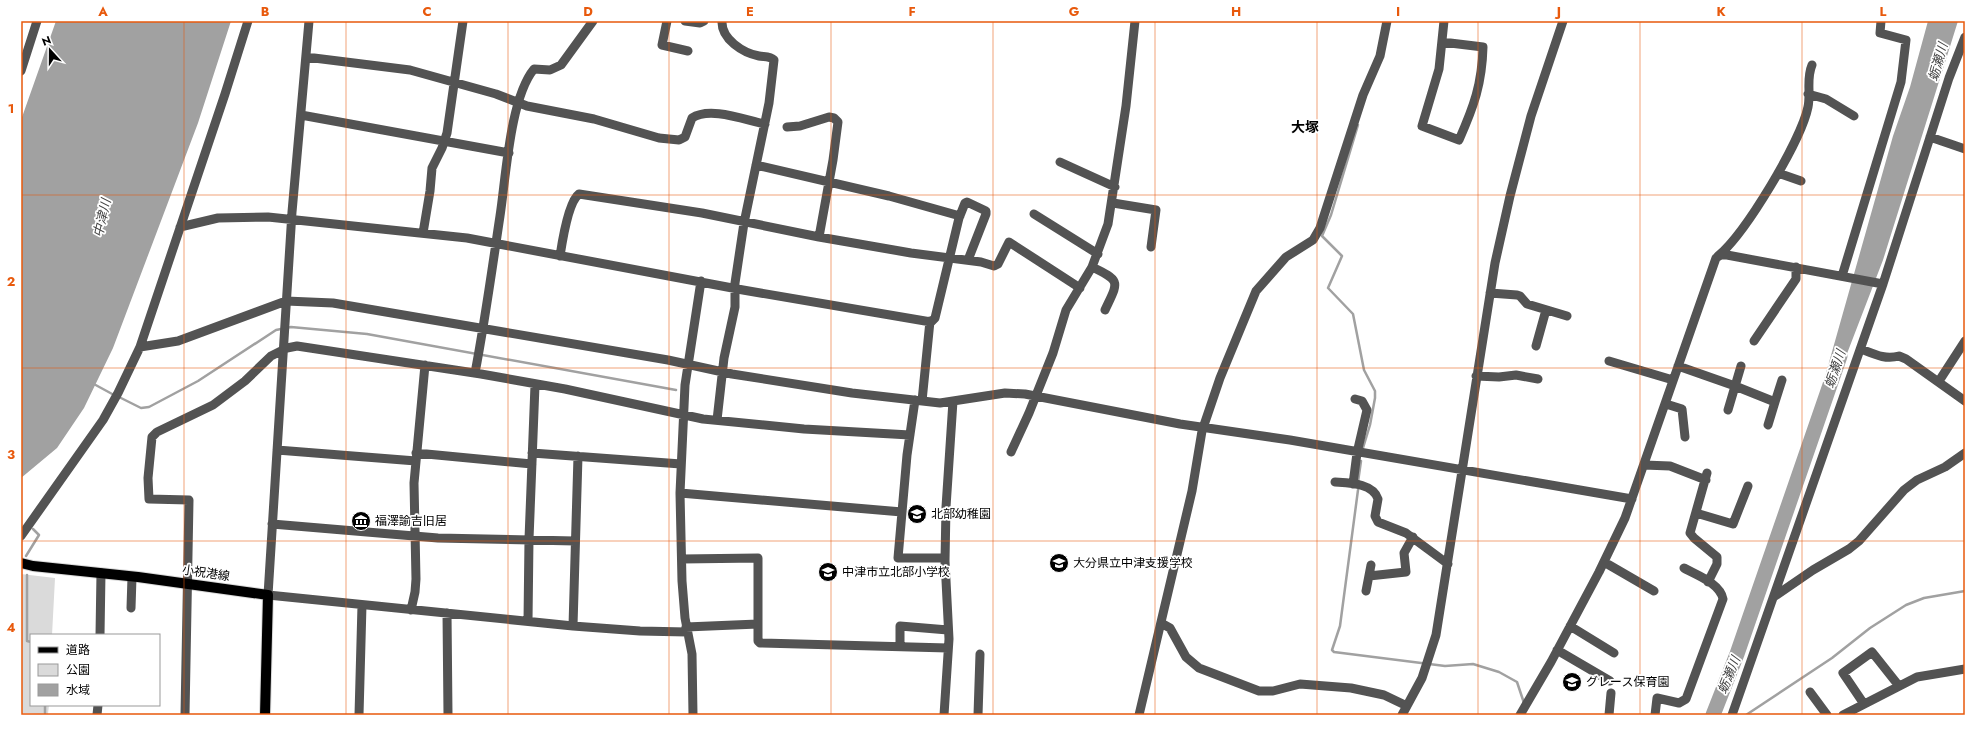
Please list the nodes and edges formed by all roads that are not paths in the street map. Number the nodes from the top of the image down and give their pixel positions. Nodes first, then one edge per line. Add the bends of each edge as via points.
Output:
1 (37, 21) edge
2 (248, 21) edge
3 (309, 21) edge
4 (463, 21) edge
5 (593, 21) edge
6 (667, 21) edge
7 (685, 21) edge
8 (704, 21) edge
9 (722, 21) edge
10 (1135, 21) edge
11 (1387, 21) edge
12 (1444, 21) edge
13 (1564, 21) edge
14 (1881, 21) edge
15 (1965, 37) edge
16 (1442, 42) junction
17 (688, 51) dead end
18 (306, 57) junction
19 (1812, 65) dead end
20 (21, 71) edge
21 (454, 83) junction
22 (1808, 94) junction
23 (518, 103) junction
24 (301, 115) junction
25 (1854, 116) dead end
26 (764, 124) junction
27 (787, 127) dead end
28 (1930, 137) junction
29 (445, 141) junction
30 (1965, 148) edge
31 (509, 153) junction
32 (1060, 162) dead end
33 (756, 165) junction
34 (1778, 173) junction
35 (1801, 181) dead end
36 (828, 183) junction
37 (1115, 188) junction
38 (1113, 203) junction
39 (1034, 214) dead end
40 (960, 216) junction
41 (292, 219) junction
42 (744, 223) junction
43 (180, 227) junction
44 (423, 233) junction
45 (819, 237) junction
46 (496, 244) junction
47 (1151, 247) dead end
48 (1098, 254) junction
49 (560, 256) junction
50 (1718, 256) junction
51 (949, 258) junction
52 (968, 260) junction
53 (1092, 267) junction
54 (1796, 267) junction
55 (1842, 276) junction
56 (701, 281) junction
57 (1880, 284) junction
58 (735, 288) junction
59 (1080, 288) junction
60 (1490, 293) junction
61 (288, 301) junction
62 (1105, 310) dead end
63 (1546, 310) junction
64 (1567, 316) dead end
65 (930, 321) junction
66 (483, 329) junction
67 (1754, 341) dead end
68 (1965, 341) edge
69 (1536, 346) dead end
70 (140, 347) junction
71 (284, 349) junction
72 (1861, 349) junction
73 (1609, 361) dead end
74 (689, 364) junction
75 (425, 366) junction
76 (1678, 366) junction
77 (1741, 366) dead end
78 (722, 372) junction
79 (474, 373) junction
80 (1476, 376) junction
81 (1538, 379) dead end
82 (1673, 380) junction
83 (1782, 380) dead end
84 (1939, 381) junction
85 (535, 384) junction
86 (1735, 386) junction
87 (1035, 396) junction
88 (1355, 398) dead end
89 (918, 401) junction
90 (953, 401) junction
91 (1965, 401) edge
92 (1775, 402) junction
93 (1666, 404) junction
94 (1728, 410) dead end
95 (683, 415) junction
96 (717, 420) junction
97 (1768, 425) dead end
98 (1203, 427) junction
99 (910, 435) junction
100 (1685, 437) dead end
101 (277, 450) junction
102 (1010, 452) dead end
103 (532, 453) junction
104 (1357, 453) junction
105 (1965, 453) edge
106 (578, 456) junction
107 (416, 457) junction
108 (532, 464) junction
109 (681, 464) junction
110 (1644, 465) junction
111 (1462, 470) junction
112 (1335, 482) dead end
113 (1353, 484) junction
114 (1748, 486) dead end
115 (680, 493) junction
116 (1632, 499) junction
117 (902, 512) junction
118 (1696, 513) junction
119 (272, 524) junction
120 (21, 536) edge
121 (415, 537) junction
122 (1413, 537) junction
123 (529, 538) junction
124 (575, 541) junction
125 (945, 558) junction
126 (682, 559) junction
127 (1604, 562) junction
128 (21, 563) edge
129 (1448, 564) junction
130 (1371, 565) dead end
131 (1684, 568) dead end
132 (101, 573) junction
133 (1369, 576) junction
134 (132, 577) junction
135 (1708, 582) junction
136 (188, 584) junction
137 (1366, 591) dead end
138 (1654, 591) dead end
139 (268, 595) junction
140 (1775, 596) junction
141 (362, 606) junction
142 (131, 608) dead end
143 (411, 610) junction
144 (447, 613) junction
145 (528, 621) junction
146 (1161, 623) junction
147 (758, 624) junction
148 (573, 626) junction
149 (1570, 626) junction
150 (687, 630) junction
151 (948, 630) junction
152 (100, 634) edge
153 (900, 646) junction
154 (948, 648) junction
155 (1557, 650) junction
156 (1614, 652) dead end
157 (980, 654) dead end
158 (1965, 669) edge
159 (1610, 681) dead end
160 (1899, 686) junction
161 (1810, 692) dead end
162 (1611, 693) dead end
163 (1864, 704) junction
164 (1407, 706) junction
165 (185, 715) edge
166 (265, 715) edge
167 (359, 715) edge
168 (448, 715) edge
169 (693, 715) edge
170 (944, 715) edge
171 (978, 715) edge
172 (1139, 715) edge
173 (1402, 715) edge
174 (1520, 715) edge
175 (1609, 715) edge
176 (1655, 715) edge
177 (1732, 715) edge
178 (1827, 715) edge
179 (1843, 715) edge

1 - 20 street
2 - 43 street
3 - 18 street
4 - 21 street
5 - 23 street via 561,65 550,70 534,69 523,86
6 - 17 street via 662,45
7 - 8 street
9 - 26 street via 724,33 739,47 774,60
10 - 37 street
11 - 98 street via 1380,56 1363,95 1320,228 1313,240 1286,257 1254,295
12 - 16 street
13 - 60 street via 1539,90 1522,151
14 - 55 street via 1880,33 1906,40 1901,82
15 - 28 street
16 - 16 street via 1439,69 1422,126 1459,140 1474,105 1482,73 1483,47
18 - 21 street via 397,68
18 - 24 street
19 - 22 street via 1808,76
21 - 23 street via 496,94
21 - 29 street
22 - 25 street via 1826,99
22 - 34 street via 1808,106 1802,126
23 - 26 street via 594,119 659,138 679,140 688,134 692,118 704,113
23 - 31 street
24 - 29 street
24 - 41 street
26 - 33 street
27 - 36 street via 800,126 829,117 837,120
28 - 30 street
28 - 57 street
29 - 31 street
29 - 44 street via 432,168
31 - 46 street
32 - 37 street
33 - 36 street
33 - 42 street
34 - 35 street
34 - 50 street via 1760,203
36 - 40 street via 889,196
36 - 45 street
37 - 38 street
38 - 47 street via 1156,210
38 - 48 street
39 - 48 street
40 - 51 street
40 - 52 street via 964,203 967,202 986,211
41 - 43 street via 218,218
41 - 44 street
41 - 61 street
42 - 45 street
42 - 49 street via 702,213 579,194 575,197 570,210
42 - 58 street
43 - 70 street
44 - 46 street
45 - 51 street
46 - 49 street
46 - 66 street
48 - 53 street
49 - 56 street
50 - 54 street via 1727,255
50 - 76 street
51 - 52 street
51 - 65 street via 935,318
52 - 59 street via 994,266 998,264 1009,242
53 - 59 street
53 - 62 street via 1112,277 1115,282
54 - 55 street
54 - 67 street via 1796,279
55 - 57 street
56 - 58 street
56 - 74 street
57 - 72 street
58 - 65 street
58 - 78 street via 735,307
59 - 87 street via 1069,303 1053,353
60 - 63 street via 1517,295 1527,304
60 - 80 street
61 - 66 street via 333,303
61 - 70 street via 178,341
61 - 71 street
63 - 64 street
63 - 69 street
65 - 89 street
66 - 74 street
66 - 79 street
68 - 84 street
70 - 120 street via 103,420
71 - 75 street via 297,346
71 - 101 street
71 - 136 street via 268,359 245,381 213,405 157,432 152,437 148,478 149,499 188,500
72 - 84 street via 1883,357 1899,356
72 - 140 street
73 - 82 street
74 - 78 street
74 - 95 street
75 - 79 street
75 - 107 street
76 - 82 street
76 - 86 street
77 - 86 street
78 - 89 street
78 - 96 street
79 - 85 street
80 - 81 street via 1516,375
80 - 111 street
82 - 93 street
83 - 92 street
84 - 91 street
85 - 95 street
85 - 103 street
86 - 92 street
86 - 94 street
87 - 90 street via 1005,393
87 - 98 street
87 - 102 street
88 - 104 street via 1362,401 1367,410
89 - 90 street
89 - 99 street
90 - 125 street
92 - 97 street
93 - 100 street via 1682,409
93 - 110 street
95 - 96 street
95 - 109 street
96 - 99 street via 804,430
98 - 104 street
98 - 146 street via 1192,492
99 - 117 street
101 - 107 street
101 - 119 street
103 - 106 street
103 - 108 street
104 - 111 street
104 - 113 street
105 - 140 street via 1945,467 1917,480 1904,490 1859,541
106 - 109 street
106 - 124 street
107 - 108 street
107 - 121 street via 413,498
108 - 123 street
109 - 115 street
110 - 116 street
110 - 118 street via 1670,466 1706,476
111 - 116 street
111 - 129 street
112 - 113 street
113 - 122 street via 1366,488 1377,496 1375,516 1378,522
114 - 118 street via 1733,524
115 - 117 street
115 - 126 street
116 - 127 street
117 - 125 street via 898,558
118 - 135 street via 1690,532 1717,559
119 - 121 street
119 - 139 street
121 - 123 street
121 - 143 street via 416,579
122 - 129 street
122 - 133 street via 1404,553 1406,572
123 - 124 street
123 - 145 street
124 - 148 street
125 - 151 street
126 - 147 street via 758,558
126 - 150 street
127 - 138 street
127 - 149 street
128 - 132 main road, 小祝港線
129 - 164 street via 1430,656
130 - 133 street
131 - 135 street
132 - 134 main road, 小祝港線
132 - 152 street
133 - 137 street
134 - 136 main road, 小祝港線
134 - 142 street
135 - 176 street via 1719,591 1723,599 1686,699 1679,703 1657,698
136 - 139 main road, 小祝港線
136 - 165 street
139 - 141 street
139 - 166 main road
140 - 177 street
141 - 143 street
141 - 167 street
143 - 144 street
144 - 145 street
144 - 168 street
145 - 148 street
146 - 164 street via 1170,628 1186,657 1198,668 1259,691 1273,691 1300,684 1351,688 1384,695
146 - 172 street
147 - 150 street
147 - 153 street via 760,643
148 - 150 street via 640,632
149 - 155 street
149 - 156 street
150 - 169 street via 692,654
151 - 153 street via 900,626
151 - 154 street
153 - 154 street
154 - 170 street
155 - 159 street
155 - 174 street
157 - 171 street
158 - 160 street via 1925,675
160 - 163 street
160 - 163 street via 1872,652 1843,673
161 - 178 street
162 - 175 street
163 - 179 street
164 - 173 street

